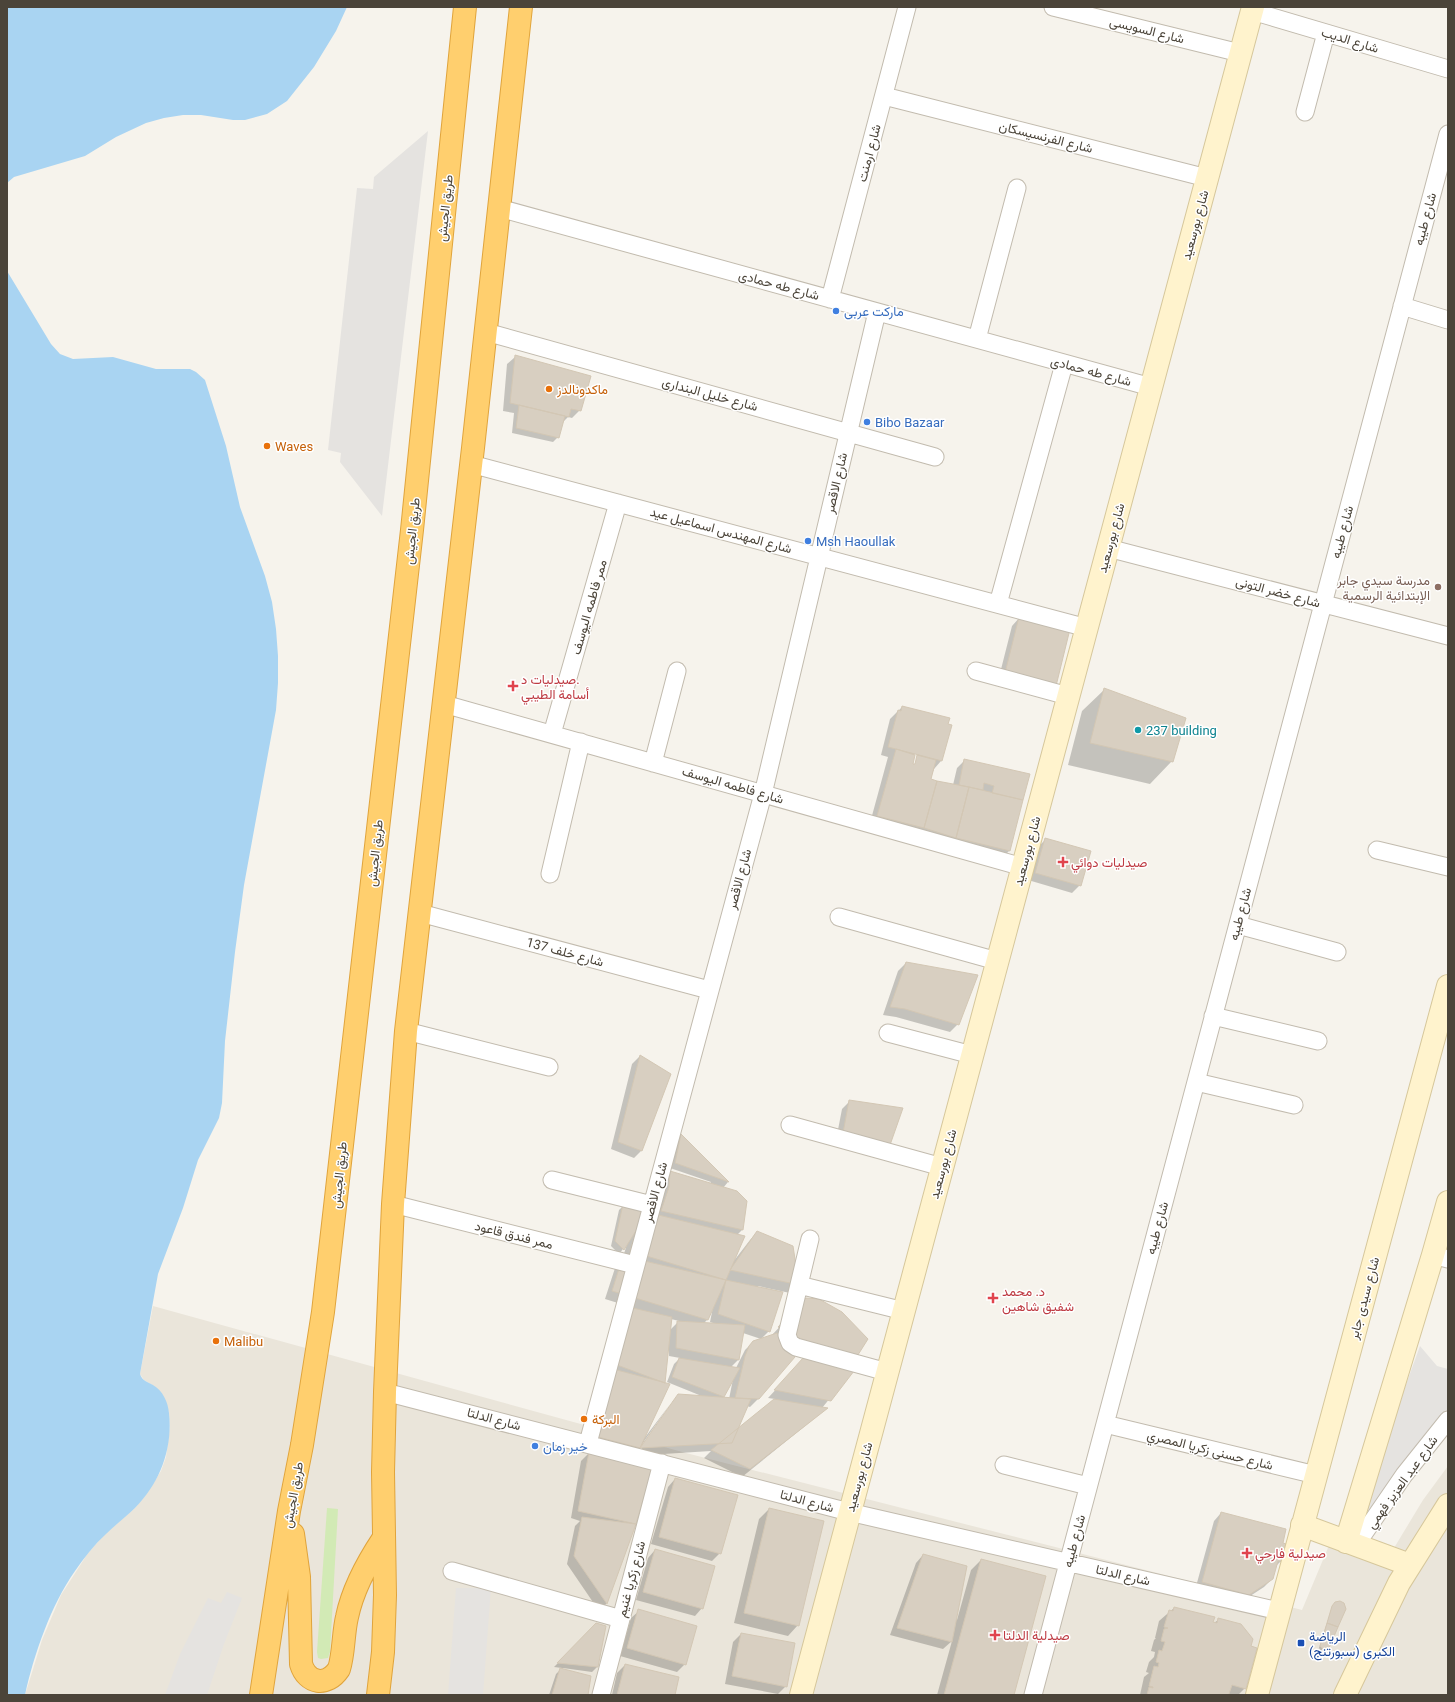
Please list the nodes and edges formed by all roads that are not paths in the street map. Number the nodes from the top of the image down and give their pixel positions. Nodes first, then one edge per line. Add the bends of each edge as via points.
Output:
1 (465, 7) edge
2 (521, 7) edge
3 (907, 7) edge
4 (1053, 7) edge
5 (1252, 9) edge
6 (1326, 33) junction
7 (1240, 54) junction
8 (1448, 69) edge
9 (884, 96) junction
10 (1305, 112) dead end
11 (1448, 134) edge
12 (1207, 178) junction
13 (1017, 188) dead end
14 (499, 208) junction
15 (830, 299) junction
16 (1402, 306) junction
17 (877, 312) junction
18 (1448, 320) edge
19 (486, 332) junction
20 (977, 339) junction
21 (1064, 364) junction
22 (1151, 387) junction
23 (848, 433) junction
24 (935, 457) dead end
25 (471, 464) junction
26 (618, 503) junction
27 (1108, 548) junction
28 (819, 556) junction
29 (998, 604) junction
30 (1323, 604) junction
31 (1087, 628) junction
32 (1448, 636) edge
33 (677, 671) dead end
34 (976, 671) dead end
35 (1068, 696) junction
36 (444, 704) junction
37 (552, 734) junction
38 (580, 742) junction
39 (653, 763) junction
40 (763, 794) junction
41 (1377, 850) dead end
42 (1023, 866) junction
43 (1448, 867) edge
44 (550, 874) dead end
45 (420, 913) junction
46 (839, 917) dead end
47 (1238, 925) junction
48 (1337, 952) dead end
49 (997, 961) junction
50 (1448, 986) edge
51 (710, 990) junction
52 (1213, 1016) junction
53 (406, 1031) junction
54 (888, 1033) dead end
55 (1318, 1040) dead end
56 (972, 1055) junction
57 (549, 1067) dead end
58 (1196, 1082) junction
59 (1294, 1105) dead end
60 (790, 1125) dead end
61 (942, 1167) junction
62 (552, 1180) dead end
63 (1448, 1202) edge
64 (393, 1204) junction
65 (652, 1205) junction
66 (810, 1240) dead end
67 (1441, 1257) edge
68 (635, 1265) junction
69 (799, 1285) junction
70 (904, 1311) junction
71 (887, 1372) junction
72 (385, 1392) junction
73 (1448, 1420) edge
74 (1105, 1424) junction
75 (588, 1443) junction
76 (662, 1463) junction
77 (1004, 1465) dead end
78 (1316, 1475) junction
79 (1088, 1486) junction
80 (1448, 1505) edge
81 (289, 1511) junction
82 (850, 1512) junction
83 (1302, 1525) junction
84 (384, 1539) junction
85 (1351, 1543) junction
86 (1068, 1562) junction
87 (1410, 1565) junction
88 (452, 1571) dead end
89 (1279, 1611) junction
90 (621, 1619) junction
91 (261, 1695) edge
92 (378, 1695) edge
93 (601, 1695) edge
94 (801, 1695) edge
95 (1032, 1695) edge
96 (1257, 1695) edge
97 (1345, 1695) edge

1 - 81 highway, طريق الجيش via 412,530 323,1312
2 - 14 highway
3 - 9 street, شارع ارمنت
4 - 7 street, شارع السويسى
5 - 6 street, شارع الديب
5 - 7 main road, شارع بورسعيد
6 - 8 street, شارع الديب
6 - 10 street
7 - 12 main road, شارع بورسعيد
9 - 12 street, شارع الفرنسيسكان
9 - 15 street, شارع ارمنت
11 - 16 street, شارع طيبه
12 - 22 main road, شارع بورسعيد
13 - 20 street
14 - 15 street, شارع طه حمادى
14 - 19 highway
15 - 17 street, شارع طه حمادى
16 - 18 street
16 - 30 street, شارع طيبه
17 - 20 street, شارع طه حمادى
17 - 23 street, شارع الاقصر
19 - 23 street, شارع خليل البندارى
19 - 25 highway
20 - 21 street, شارع طه حمادى
21 - 22 street, شارع طه حمادى
21 - 29 street
22 - 27 main road, شارع بورسعيد
23 - 24 street, شارع خليل البندارى
23 - 28 street, شارع الاقصر
25 - 26 street, شارع المهندس اسماعيل عيد
25 - 36 highway
26 - 28 street, شارع المهندس اسماعيل عيد
26 - 37 street, ممر فاطمه اليوسف
27 - 30 street, شارع خضر التونى
27 - 31 main road, شارع بورسعيد
28 - 29 street, شارع المهندس اسماعيل عيد
28 - 40 street, شارع الاقصر
29 - 31 street, شارع المهندس اسماعيل عيد
30 - 32 street, شارع خضر التونى
30 - 47 street, شارع طيبه
31 - 35 main road, شارع بورسعيد
33 - 39 street
34 - 35 street
35 - 42 main road, شارع بورسعيد
36 - 37 street, شارع فاطمه اليوسف
36 - 45 highway
37 - 38 street, شارع فاطمه اليوسف
38 - 39 street, شارع فاطمه اليوسف
38 - 44 street
39 - 40 street, شارع فاطمه اليوسف
40 - 42 street, شارع فاطمه اليوسف
40 - 51 street, شارع الاقصر
41 - 43 street
42 - 49 main road, شارع بورسعيد
45 - 51 street, شارع خلف 137
45 - 53 highway
46 - 49 street
47 - 48 street
47 - 52 street, شارع طيبه
49 - 56 main road, شارع بورسعيد
50 - 78 main road, شارع سيدى جابر
51 - 65 street, شارع الاقصر
52 - 55 street
52 - 58 street, شارع طيبه
53 - 57 street
53 - 64 highway
54 - 56 street
56 - 61 main road, شارع بورسعيد
58 - 59 street
58 - 74 street, شارع طيبه
60 - 61 street
61 - 70 main road, شارع بورسعيد
62 - 65 street
63 - 67 main road
64 - 68 street, ممر فندق قاعود
64 - 72 highway
65 - 68 street, شارع الاقصر
66 - 69 street
67 - 85 main road
68 - 75 street, شارع الاقصر
69 - 70 street
69 - 71 street via 787,1335 793,1346
70 - 71 main road, شارع بورسعيد
71 - 82 main road, شارع بورسعيد
72 - 75 street, شارع الدلتا
72 - 84 highway
73 - 85 street, شارع عبد العزيز فهمي
74 - 78 street, شارع حسنى زكريا المصري
74 - 79 street, شارع طيبه
75 - 76 street, شارع الدلتا
76 - 82 street, شارع الدلتا
76 - 90 street, شارع زكريا غنيم
77 - 79 street
78 - 83 main road, شارع سيدى جابر
79 - 86 street, شارع طيبه
80 - 87 main road
81 - 84 highway via 299,1578 300,1664 306,1675 316,1680 330,1679 339,1669 352,1599 369,1560
81 - 91 highway, طريق الجيش
82 - 86 street, شارع الدلتا
82 - 94 main road, شارع بورسعيد
83 - 85 main road
83 - 89 main road, شارع سيدى جابر
84 - 92 highway via 383,1652
85 - 87 main road
86 - 89 street, شارع الدلتا
86 - 95 street, شارع طيبه
87 - 97 main road via 1381,1618
88 - 90 street
89 - 96 main road, شارع سيدى جابر
90 - 93 street, شارع زكريا غنيم

